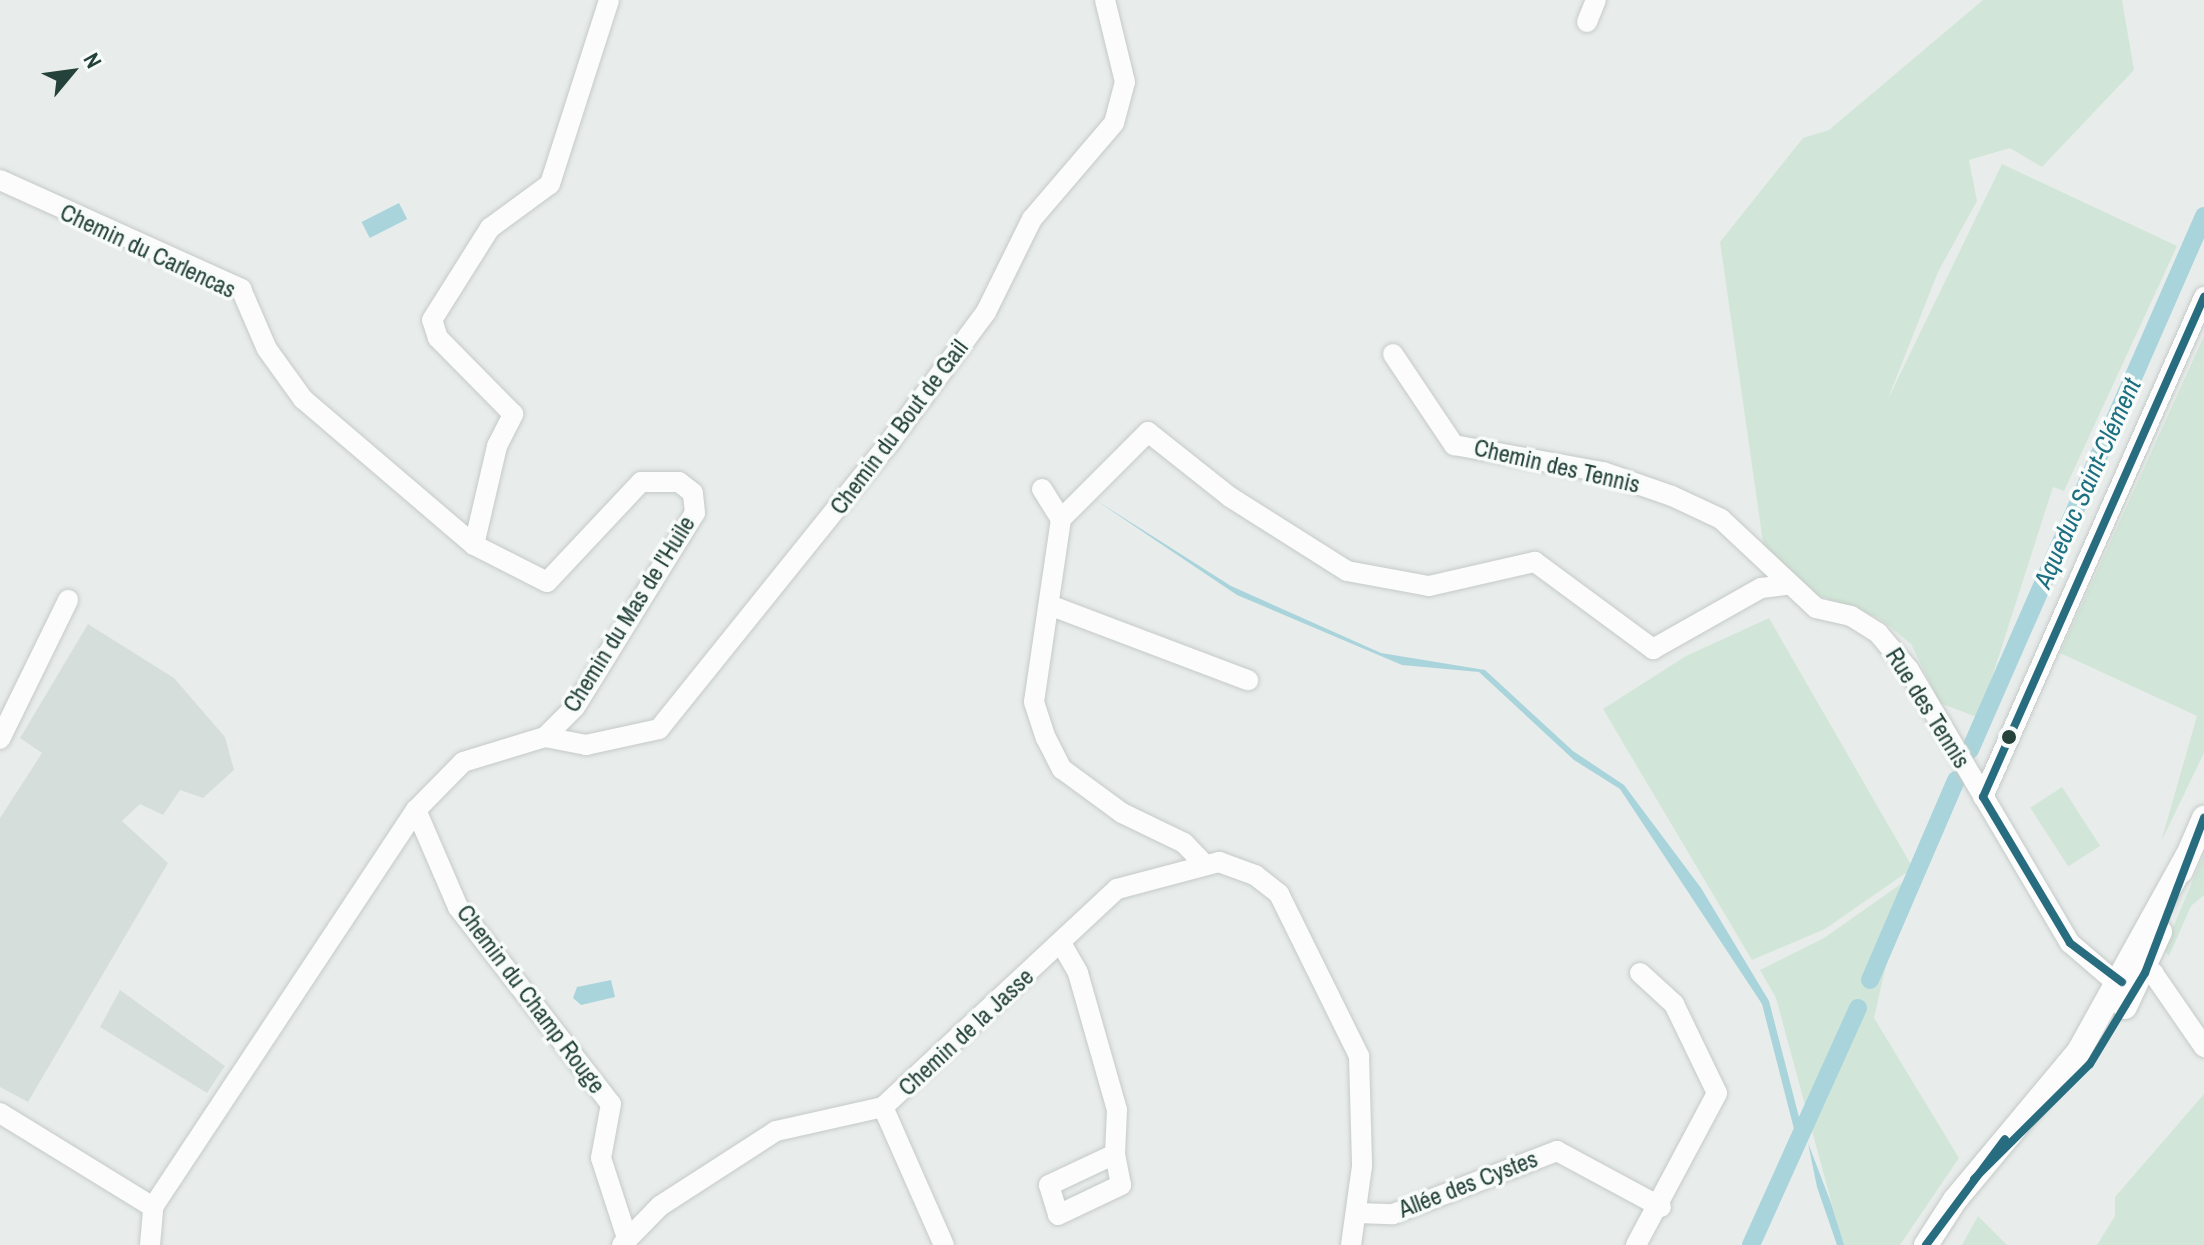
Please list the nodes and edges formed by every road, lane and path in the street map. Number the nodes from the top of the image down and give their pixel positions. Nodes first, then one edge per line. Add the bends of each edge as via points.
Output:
1 (609, 0) edge
2 (1105, 0) edge
3 (1596, 0) edge
4 (1587, 22) dead end
5 (0, 180) edge
6 (2204, 297) edge
7 (1393, 354) dead end
8 (1042, 489) dead end
9 (1061, 519) junction
10 (474, 545) junction
11 (1785, 585) junction
12 (68, 600) dead end
13 (1049, 605) junction
14 (1248, 680) dead end
15 (545, 737) junction
16 (0, 739) edge
17 (1983, 797) junction
18 (416, 810) junction
19 (2204, 818) edge
20 (2187, 856) junction
21 (1203, 863) junction
22 (1061, 943) junction
23 (1640, 973) dead end
24 (2145, 973) junction
25 (2122, 982) junction
26 (2204, 1047) edge
27 (883, 1107) junction
28 (0, 1113) edge
29 (1115, 1154) dead end
30 (1974, 1179) junction
31 (153, 1207) junction
32 (1661, 1207) junction
33 (1357, 1213) junction
34 (625, 1242) edge
35 (150, 1245) edge
36 (944, 1245) edge
37 (1351, 1245) edge
38 (1636, 1245) edge
39 (1926, 1245) edge

1 - 10 street via 550,184 490,228 432,320 438,338 513,414 497,446
2 - 15 street, Chemin du Bout de Gail via 1125,82 1114,123 1032,219 986,312 889,443 659,729 586,745
3 - 4 street
5 - 10 street, Chemin du Carlencas via 241,289 267,349 303,399
6 - 17 street
7 - 11 street, Chemin des Tennis via 1454,445 1603,472 1672,496 1721,519
8 - 9 street
9 - 11 street via 1148,432 1230,497 1347,571 1429,586 1535,562 1653,649 1761,588
9 - 13 street
10 - 15 street, Chemin du Mas de l'Huile via 547,582 641,482 679,482 693,493 695,513 642,601 575,707
11 - 17 street, Rue des Tennis via 1816,608 1851,616 1897,651
12 - 16 street
13 - 14 street
13 - 21 street via 1034,702 1062,769 1122,813 1184,843
15 - 18 street, Chemin du Mas de l'Huile via 463,762
17 - 25 street, Rue des Tennis via 2070,943
18 - 31 street, Chemin du Mas de l'Huile
18 - 34 street, Chemin du Champ Rouge via 458,907 611,1104 601,1158
19 - 20 street
20 - 24 street
20 - 25 street
21 - 22 street, Chemin de la Jasse via 1117,889
21 - 33 street via 1233,865 1279,894 1353,1039 1362,1096
22 - 27 street, Chemin de la Jasse
22 - 29 street via 1078,973 1117,1110
23 - 32 street via 1674,1004 1717,1093
24 - 25 street
24 - 26 street via 2169,990
24 - 30 street via 2090,1064
25 - 30 street via 2079,1051
27 - 34 street, Chemin de la Jasse via 776,1131 660,1206
27 - 36 street
28 - 31 street
30 - 39 street
31 - 35 street, Chemin du Mas de l'Huile
32 - 33 street, Allée des Cystes via 1557,1151 1393,1214
32 - 38 street
33 - 37 street

